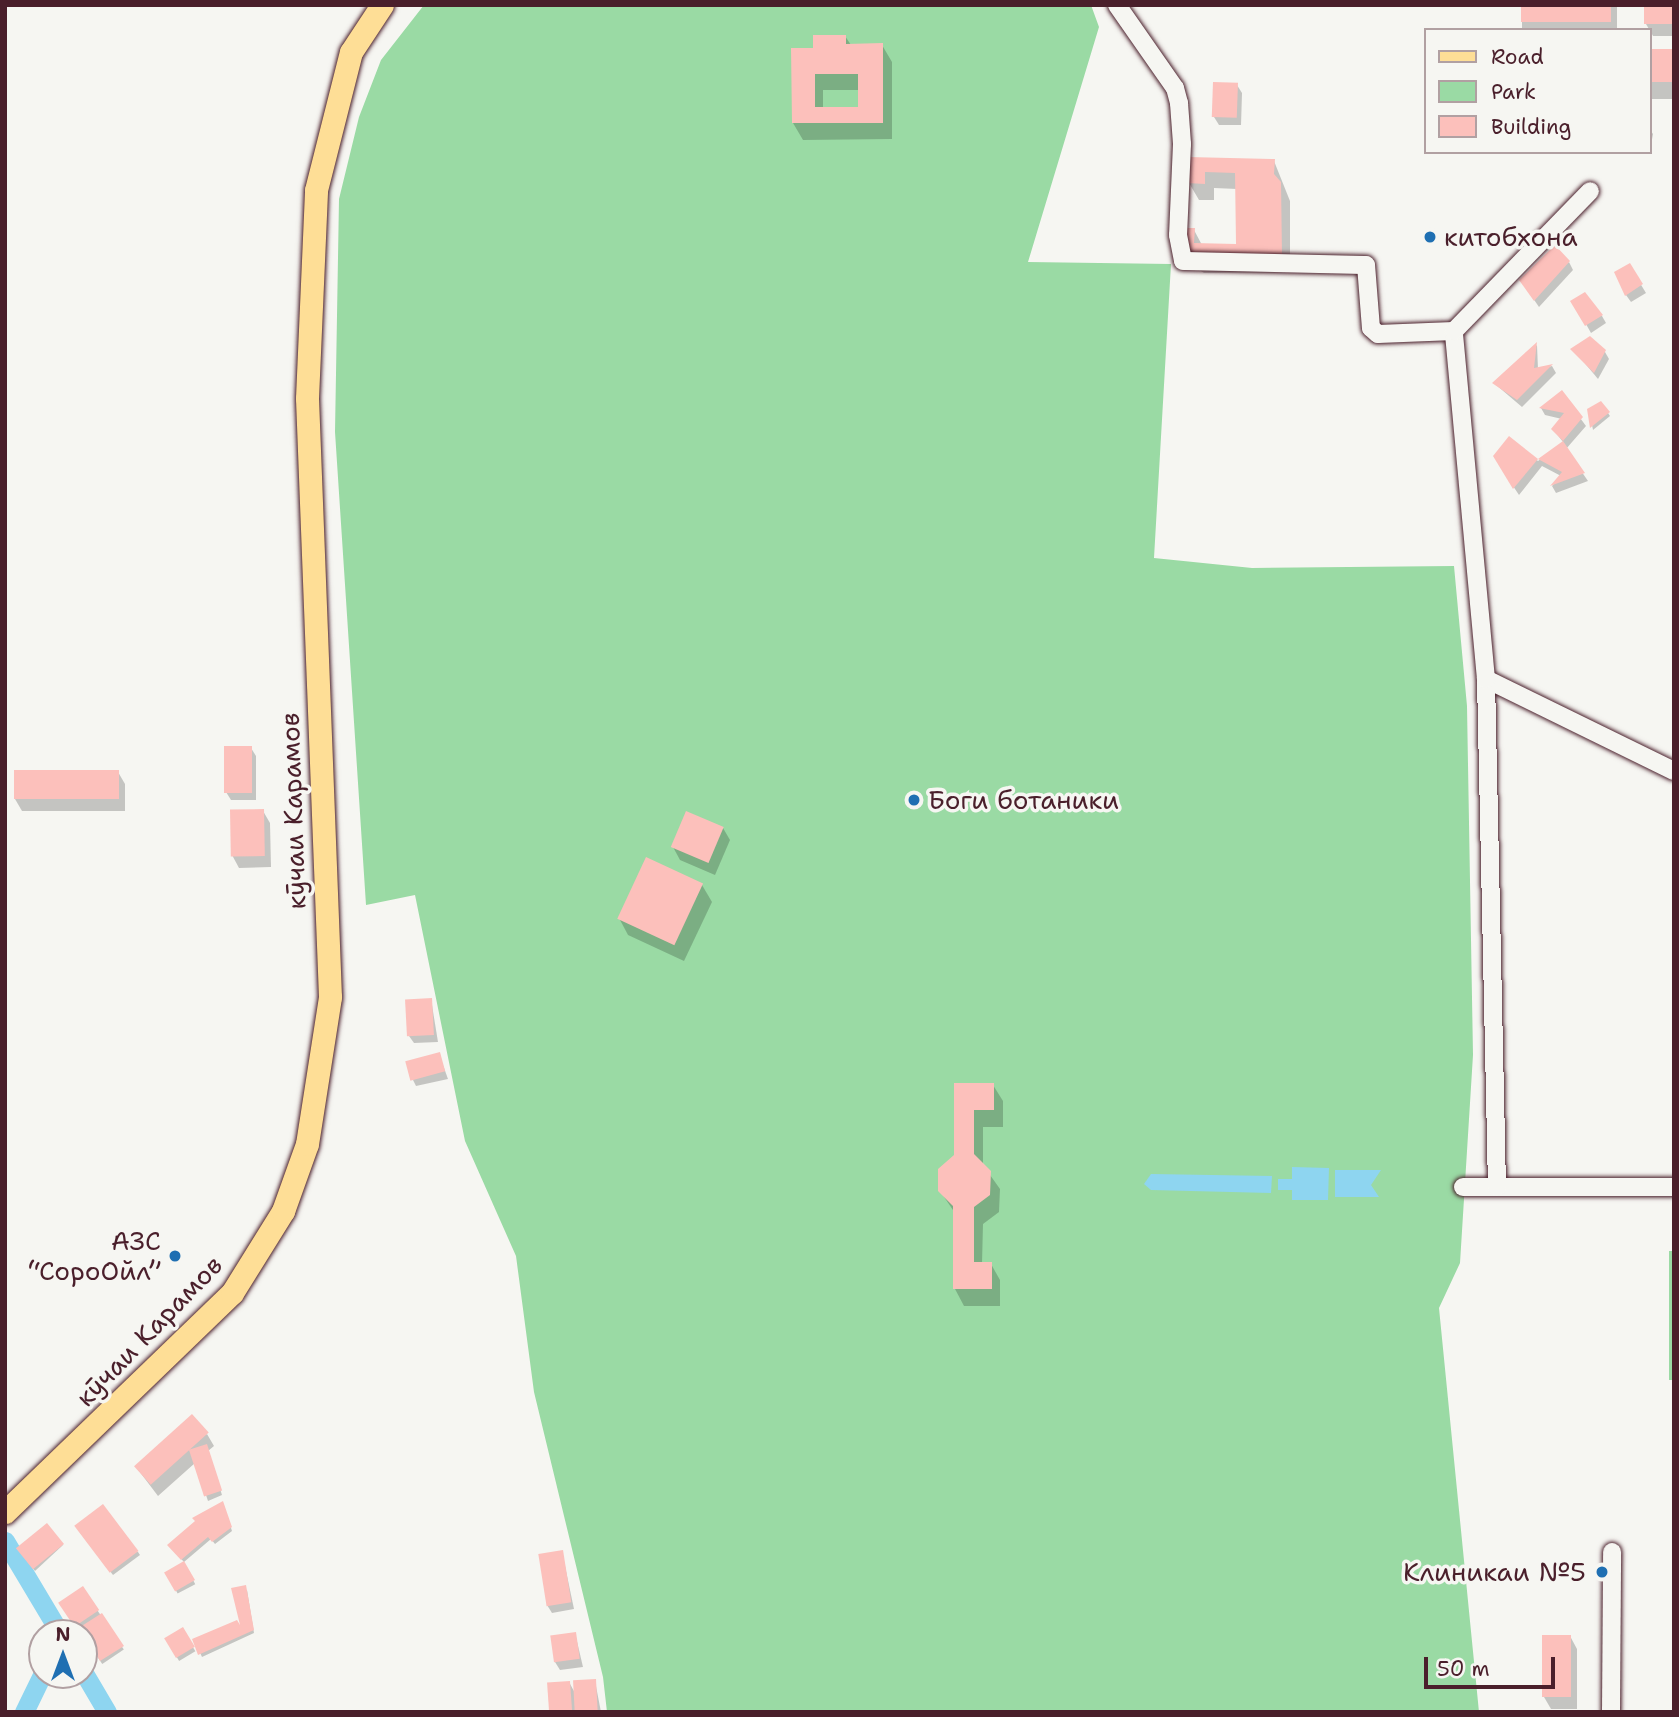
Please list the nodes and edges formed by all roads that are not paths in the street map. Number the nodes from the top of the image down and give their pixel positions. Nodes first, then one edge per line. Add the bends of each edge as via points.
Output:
1 (382, 5) edge
2 (1117, 5) edge
3 (1590, 191) dead end
4 (1454, 331) junction
5 (1486, 679) junction
6 (1674, 771) edge
7 (1464, 1187) dead end
8 (1497, 1187) junction
9 (1674, 1187) edge
10 (5, 1512) edge
11 (1612, 1552) dead end
12 (1611, 1712) edge

1 - 10 main road, кӯчаи Карамов via 351,52 316,190 307,398 330,997 307,1144 283,1211 232,1293
2 - 4 street via 1175,88 1179,103 1178,235 1183,261 1366,265 1371,328 1378,334
3 - 4 street
4 - 5 street
5 - 6 street
5 - 8 street
7 - 8 street
8 - 9 street
11 - 12 street

